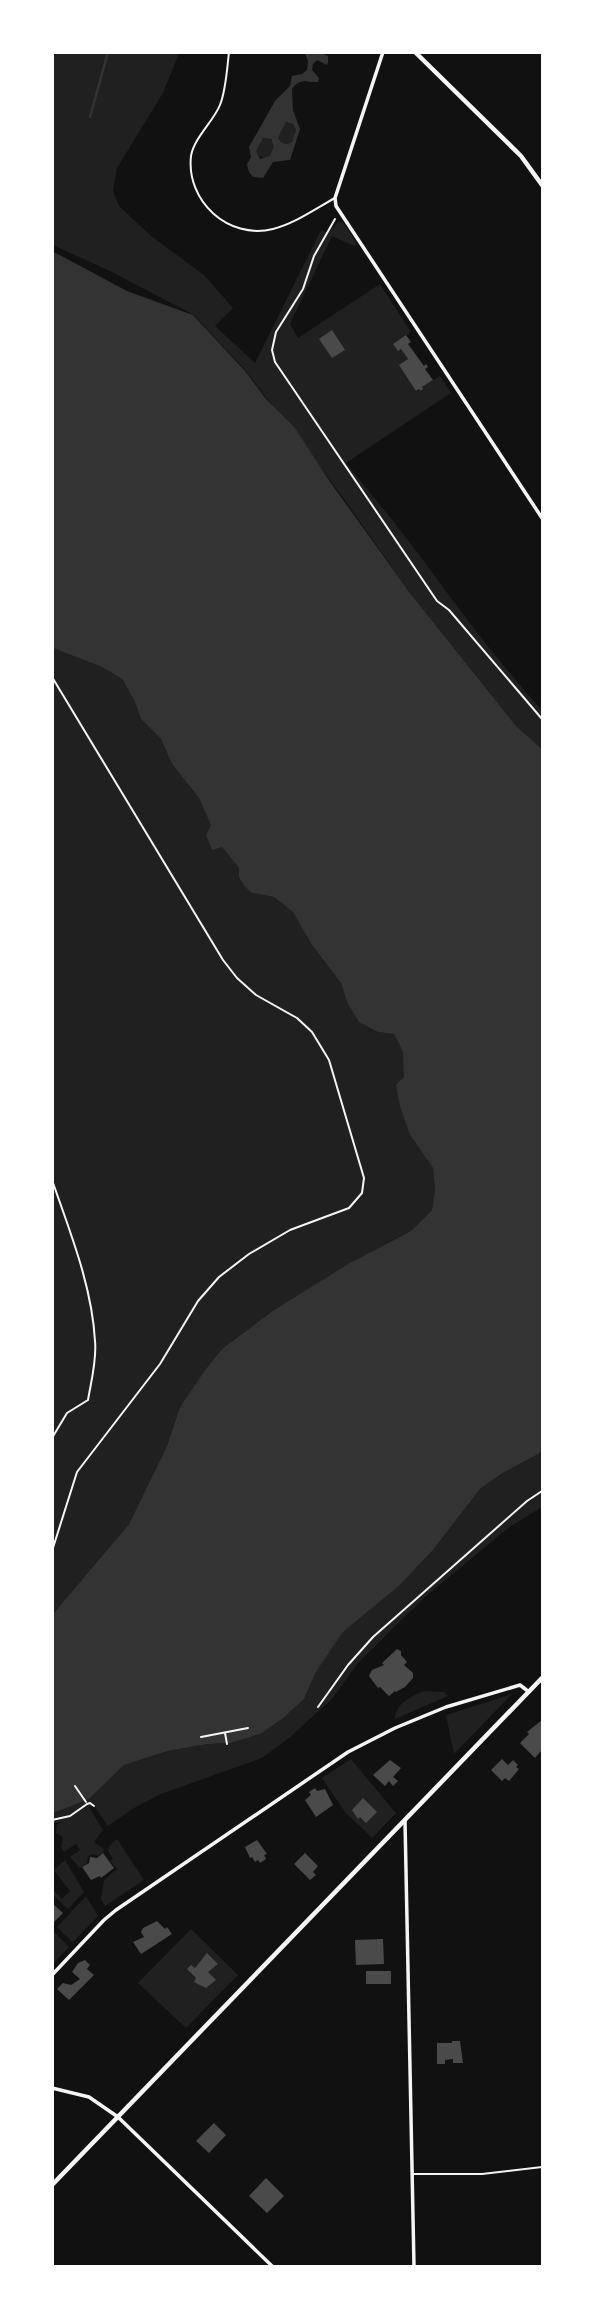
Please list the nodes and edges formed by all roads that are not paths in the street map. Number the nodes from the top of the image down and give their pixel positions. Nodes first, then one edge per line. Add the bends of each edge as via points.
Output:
1 (229, 52) edge
2 (383, 52) edge
3 (415, 52) edge
4 (542, 185) edge
5 (335, 198) junction
6 (542, 518) edge
7 (542, 1678) edge
8 (529, 1692) junction
9 (405, 1821) junction
10 (52, 1975) edge
11 (52, 2088) edge
12 (118, 2117) junction
13 (542, 2167) edge
14 (412, 2174) junction
15 (52, 2185) edge
16 (272, 2266) edge
17 (414, 2266) edge

1 - 5 lane via 221,103 191,156 192,179 201,201 224,222 255,231 282,226
2 - 5 street
3 - 4 street via 521,156
5 - 6 street via 336,206
7 - 8 street
8 - 9 street
8 - 10 street via 520,1685 457,1703 348,1752 116,1910
9 - 12 street
9 - 14 street
11 - 12 street via 89,2097
12 - 15 street
12 - 16 street
13 - 14 lane via 482,2174
14 - 17 street

